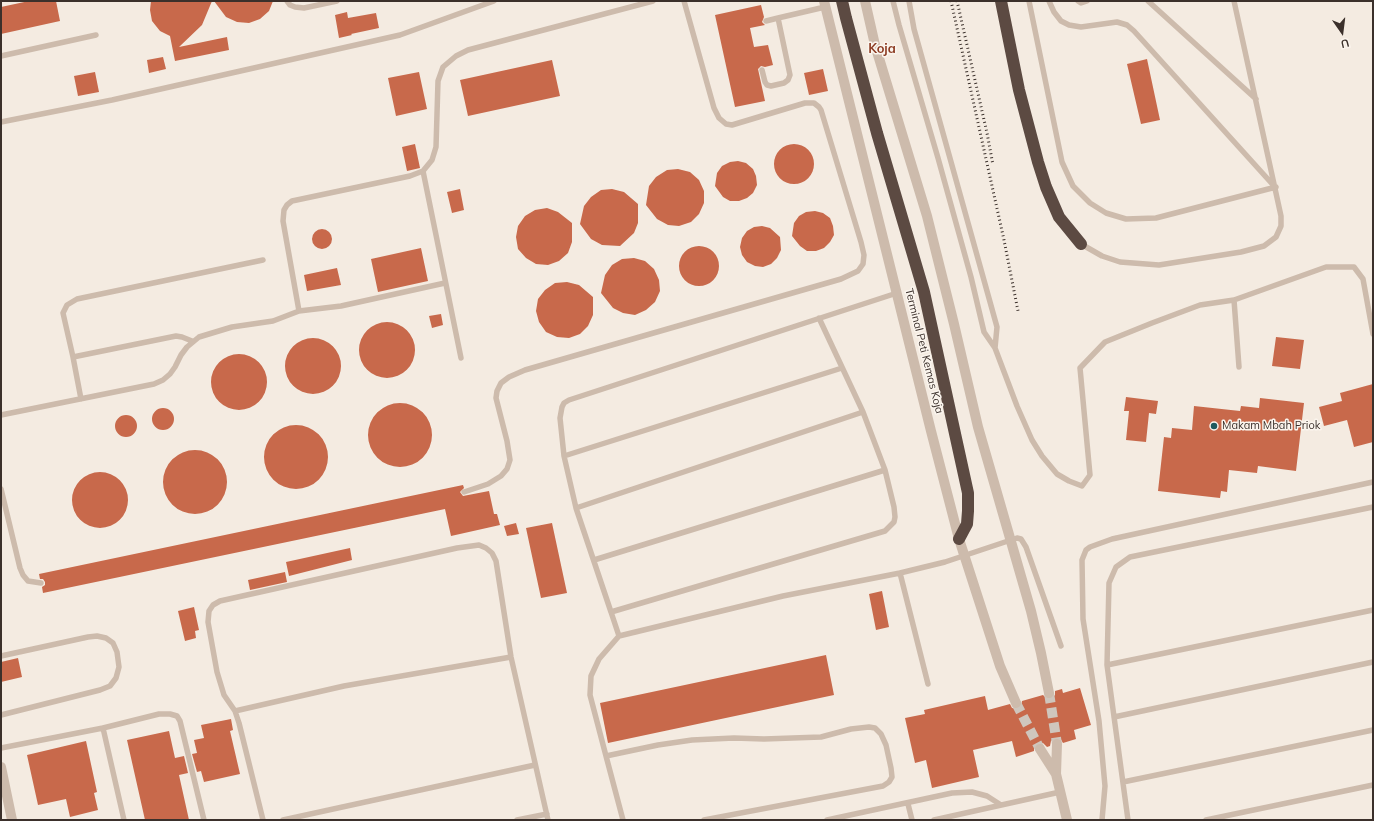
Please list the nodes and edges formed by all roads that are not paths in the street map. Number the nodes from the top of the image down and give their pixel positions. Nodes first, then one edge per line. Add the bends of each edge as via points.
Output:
1 (287, 1) edge
2 (337, 1) edge
3 (494, 1) edge
4 (653, 1) edge
5 (684, 1) edge
6 (842, 1) edge
7 (865, 1) edge
8 (894, 1) edge
9 (909, 1) edge
10 (1001, 1) edge
11 (1029, 1) edge
12 (1049, 1) edge
13 (1078, 1) edge
14 (1087, 1) edge
15 (1148, 1) edge
16 (1234, 1) edge
17 (824, 4) edge
18 (778, 18) junction
19 (766, 21) dead end
20 (96, 35) dead end
21 (1, 56) edge
22 (762, 70) dead end
23 (1256, 99) junction
24 (1, 122) edge
25 (945, 140) junction
26 (934, 144) junction
27 (422, 171) junction
28 (1276, 187) junction
29 (1082, 244) joint
30 (263, 260) dead end
31 (445, 283) junction
32 (897, 293) junction
33 (1234, 300) junction
34 (299, 311) junction
35 (819, 318) junction
36 (1373, 334) edge
37 (192, 341) junction
38 (996, 348) junction
39 (74, 357) junction
40 (461, 358) dead end
41 (1239, 367) dead end
42 (842, 368) junction
43 (81, 399) junction
44 (863, 412) junction
45 (1, 415) edge
46 (564, 456) junction
47 (886, 470) junction
48 (1373, 482) edge
49 (1, 489) edge
50 (464, 492) dead end
51 (1373, 507) edge
52 (576, 508) junction
53 (960, 539) junction
54 (1010, 541) junction
55 (964, 556) junction
56 (594, 560) junction
57 (900, 573) junction
58 (41, 583) dead end
59 (1373, 610) edge
60 (611, 612) junction
61 (619, 636) junction
62 (1061, 646) dead end
63 (1, 656) edge
64 (511, 657) junction
65 (1373, 662) edge
66 (1107, 665) junction
67 (928, 684) dead end
68 (1049, 693) tunnel mouth
69 (1016, 703) tunnel mouth
70 (235, 711) junction
71 (1, 715) edge
72 (1114, 718) junction
73 (104, 728) junction
74 (1373, 730) edge
75 (1057, 744) tunnel mouth
76 (1, 748) edge
77 (1040, 749) tunnel mouth
78 (606, 756) junction
79 (535, 765) junction
80 (1, 768) edge
81 (1056, 774) junction
82 (1123, 782) junction
83 (1373, 785) edge
84 (1060, 792) junction
85 (908, 804) junction
86 (1001, 805) junction
87 (547, 817) edge
88 (12, 820) edge
89 (124, 820) edge
90 (204, 820) edge
91 (263, 820) edge
92 (283, 820) edge
93 (517, 820) edge
94 (623, 820) edge
95 (704, 820) edge
96 (827, 820) edge
97 (912, 820) edge
98 (934, 820) edge
99 (1067, 820) edge
100 (1102, 820) edge
101 (1128, 820) edge
102 (1206, 820) edge

1 - 2 lane via 290,5 304,8
3 - 24 lane via 400,35 112,100
4 - 27 lane via 468,50 456,56 442,68 438,81 436,147 432,160
5 - 50 lane via 714,108 726,124 732,125 805,103 819,107 861,242 863,264 858,271 841,279 525,370 509,377 501,383 496,398 507,442 510,460 508,469 488,484
6 - 53 highway via 877,133 924,292 968,493 967,524
7 - 54 street via 875,45 928,216 978,427
8 - 26 lane
9 - 25 lane via 914,29
10 - 29 highway via 1019,90 1046,187 1059,217
11 - 28 lane via 1062,162 1073,186 1090,203 1106,213 1126,219 1156,218
12 - 28 lane via 1061,21 1069,25 1081,27 1117,22 1134,31
13 - 14 lane
15 - 23 lane
16 - 23 lane
17 - 18 lane
17 - 32 street, Terminal Peti Kemas Koja
18 - 19 lane
18 - 22 lane via 790,75 784,83 771,86 765,82
20 - 21 lane
23 - 28 lane
25 - 26 lane
25 - 38 lane via 997,327
26 - 38 lane via 984,332
27 - 31 lane
27 - 34 lane via 410,176 292,201 287,205 282,214
28 - 29 lane via 1281,226 1276,237 1264,246 1159,265 1120,262 1102,256
30 - 39 lane via 77,299 67,305 63,313
31 - 34 lane via 341,306
31 - 40 lane
32 - 35 lane
32 - 53 street, Terminal Peti Kemas Koja
33 - 36 lane via 1326,267 1354,267 1363,279
33 - 38 lane via 1200,305 1106,342 1080,368 1090,475 1082,486 1057,474 1032,440
33 - 41 lane
34 - 37 lane via 273,321 209,333
35 - 42 lane
35 - 46 lane via 569,400 560,412
37 - 39 lane via 176,336
37 - 43 lane via 163,380
39 - 43 lane
42 - 44 lane
42 - 46 lane
43 - 45 lane
44 - 47 lane
44 - 52 lane
46 - 52 lane
47 - 56 lane
47 - 60 lane via 895,517 885,531
48 - 100 lane via 1112,539 1086,550 1082,560 1083,619 1099,721 1105,786
49 - 58 lane via 20,568 28,581
51 - 66 lane via 1130,557 1116,567 1109,583
52 - 56 lane
53 - 55 street, Terminal Peti Kemas Koja
54 - 55 lane
54 - 62 lane via 1021,539 1026,546
54 - 68 street via 1041,653
55 - 57 lane
55 - 69 street, Terminal Peti Kemas Koja via 1000,666
56 - 60 lane
57 - 61 lane via 783,596
57 - 67 lane
59 - 66 lane
60 - 61 lane
61 - 78 lane via 599,659 591,676 590,695
63 - 71 lane via 97,636 113,643 119,667 110,686
64 - 70 lane via 344,686
64 - 70 lane via 496,561 486,548 457,548 215,603 209,611 208,622 221,688
64 - 79 lane
65 - 72 lane
66 - 72 lane
70 - 91 lane
72 - 82 lane
73 - 76 lane
73 - 89 lane
73 - 90 lane via 159,714 177,716
74 - 82 lane
75 - 81 street
77 - 81 street
78 - 94 lane
78 - 95 lane via 692,740 821,737 869,727 875,728 881,734 886,744 892,777 883,786
79 - 87 lane
79 - 92 lane
80 - 88 street
81 - 84 street
82 - 101 lane
83 - 102 lane
84 - 86 lane
84 - 99 street
85 - 86 lane via 972,792 987,796
85 - 96 lane
85 - 97 lane
86 - 98 lane
87 - 93 lane

